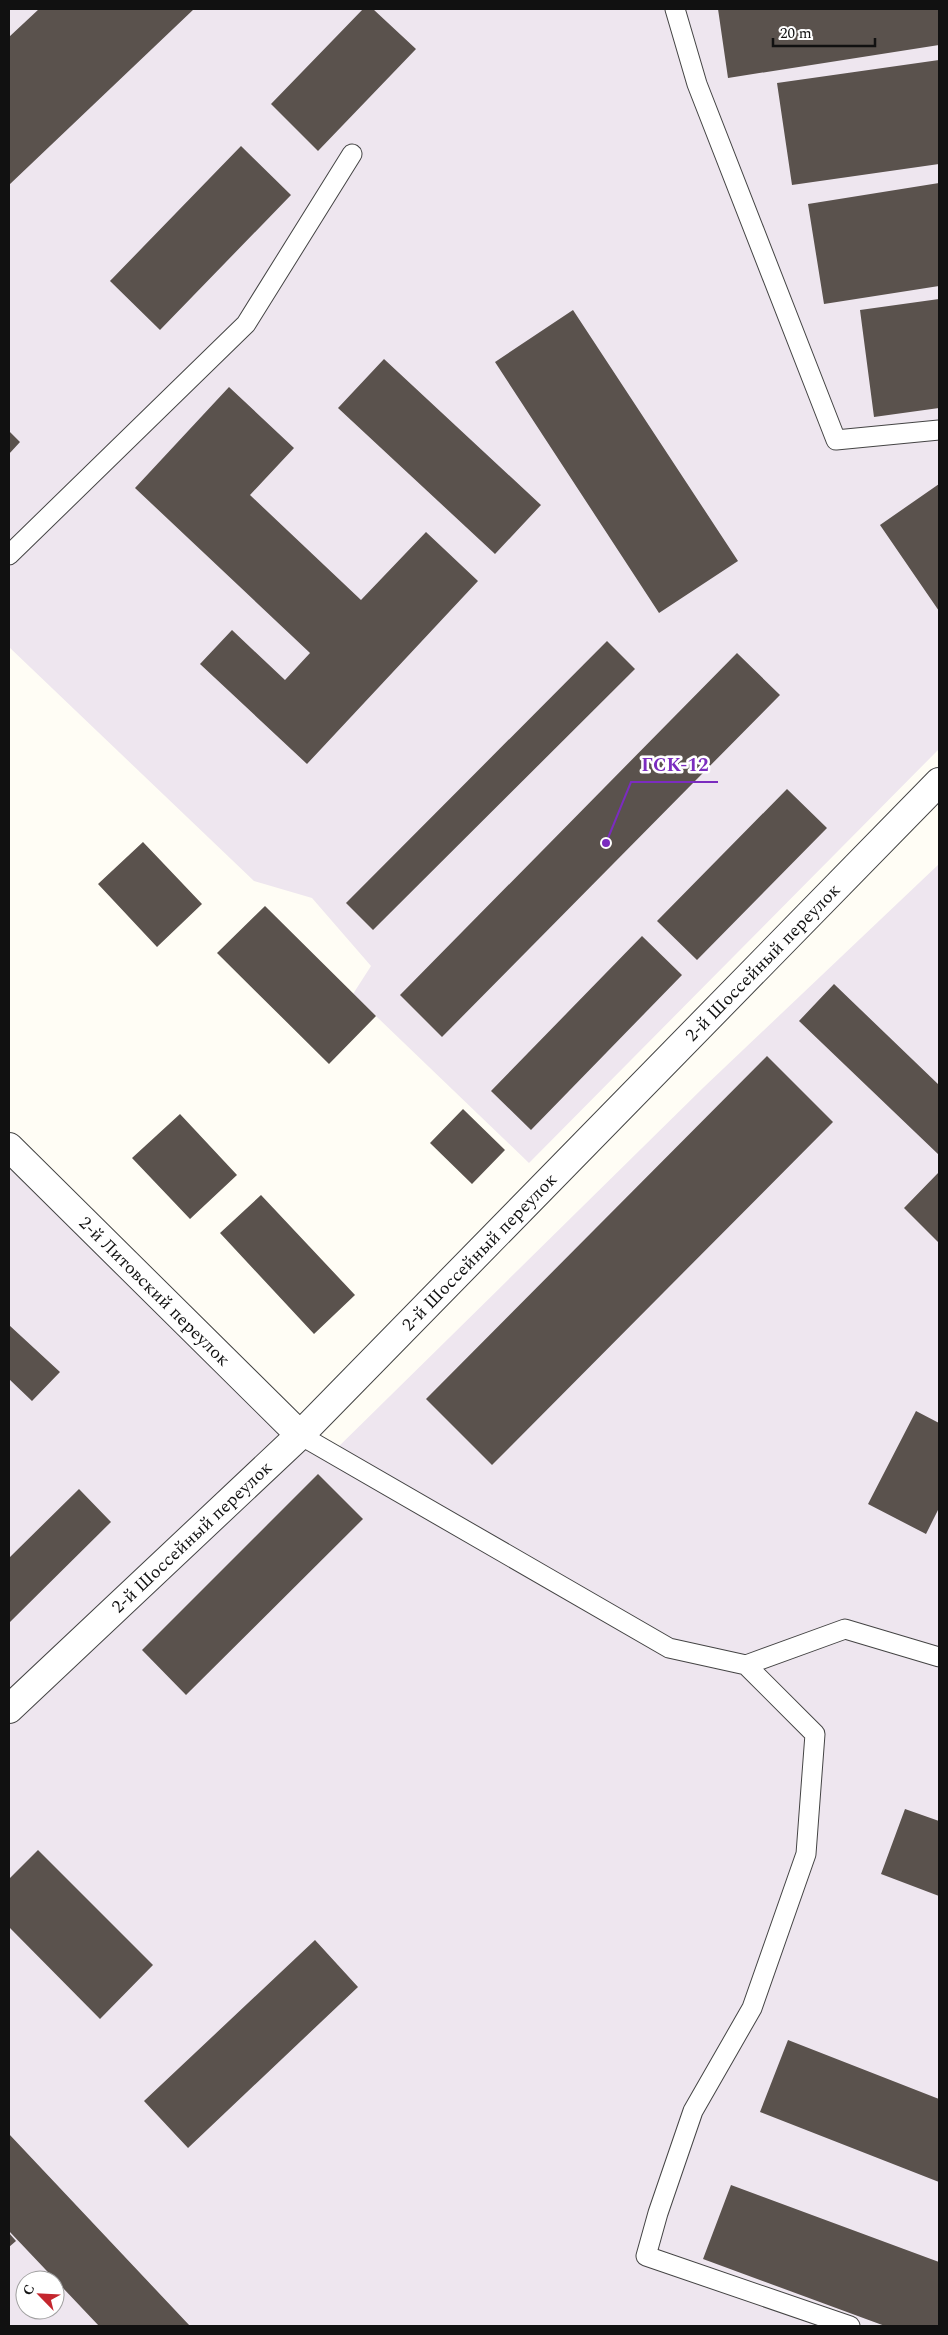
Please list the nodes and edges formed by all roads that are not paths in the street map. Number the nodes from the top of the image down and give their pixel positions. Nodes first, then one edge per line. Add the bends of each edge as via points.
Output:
1 (675, 9) edge
2 (352, 154) dead end
3 (939, 430) edge
4 (9, 554) edge
5 (939, 782) edge
6 (9, 1147) edge
7 (300, 1435) junction
8 (939, 1657) edge
9 (746, 1665) junction
10 (9, 1710) edge
11 (850, 2326) edge

1 - 3 lane via 697,84 836,440
2 - 4 lane via 246,324
5 - 7 street, 2-й Шоссейный переулок
6 - 7 street, 2-й Литовский переулок
7 - 9 lane via 668,1648
7 - 10 street, 2-й Шоссейный переулок
8 - 9 lane via 845,1630
9 - 11 lane via 815,1734 806,1854 752,2008 693,2110 646,2256

